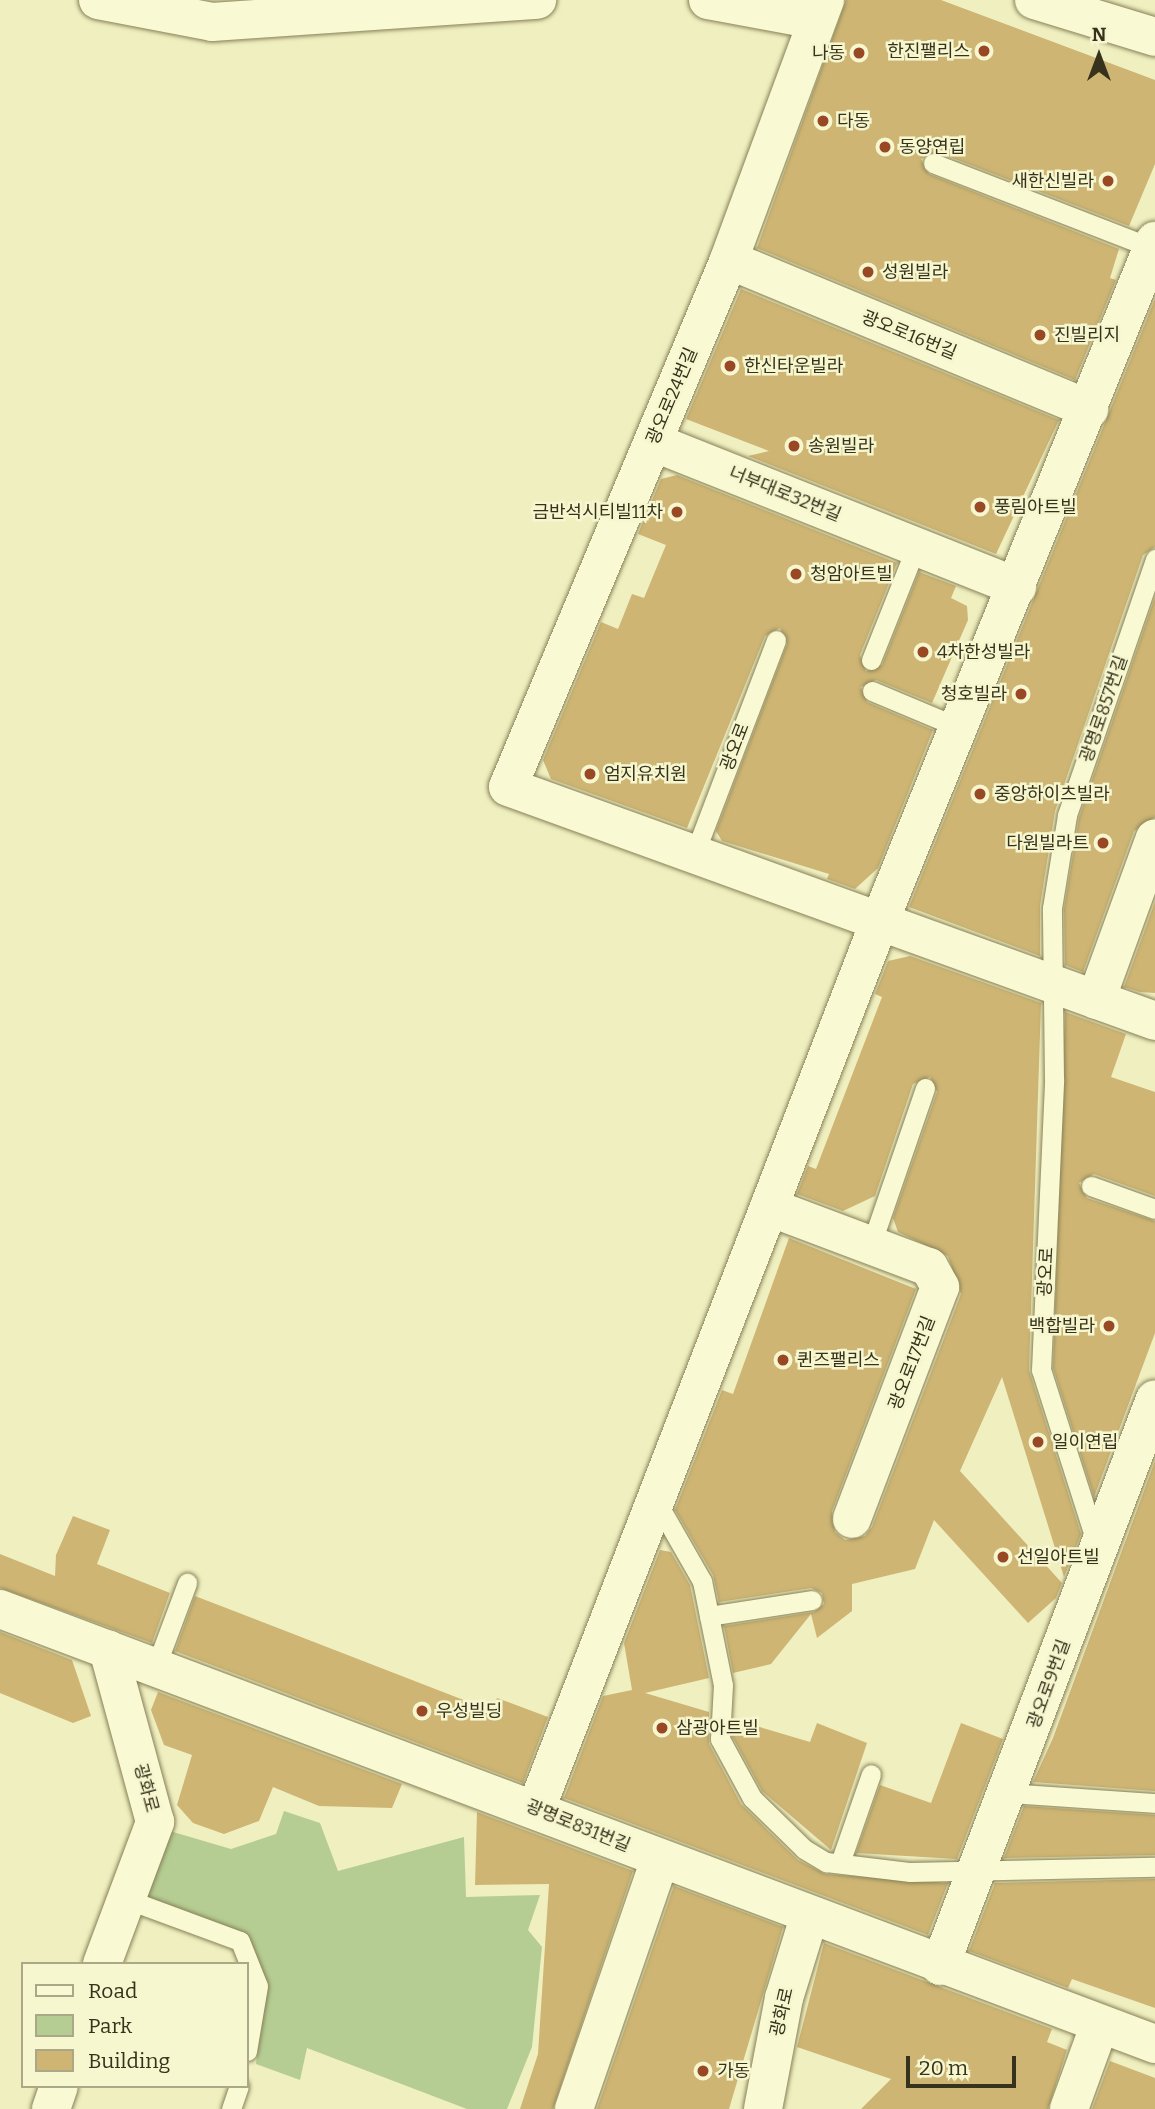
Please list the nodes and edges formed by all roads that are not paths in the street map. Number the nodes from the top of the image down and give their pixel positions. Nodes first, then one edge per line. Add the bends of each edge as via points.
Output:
1 (98, 0) edge
2 (537, 0) edge
3 (708, 0) edge
4 (1034, 0) edge
5 (422, 4) edge
6 (311, 9) edge
7 (821, 10) edge
8 (1155, 37) edge
9 (933, 163) dead end
10 (1154, 244) edge
11 (729, 260) junction
12 (1089, 409) junction
13 (653, 442) junction
14 (916, 547) junction
15 (1155, 559) edge
16 (1017, 587) junction
17 (776, 639) dead end
18 (872, 660) dead end
19 (872, 691) dead end
20 (960, 728) junction
21 (1155, 838) edge
22 (694, 855) junction
23 (879, 923) junction
24 (1050, 985) junction
25 (1097, 1000) junction
26 (1155, 1021) edge
27 (925, 1088) dead end
28 (1091, 1186) dead end
29 (768, 1207) junction
30 (1155, 1209) edge
31 (870, 1245) junction
32 (1155, 1399) edge
33 (655, 1499) junction
34 (852, 1520) dead end
35 (1098, 1551) junction
36 (187, 1583) dead end
37 (812, 1600) dead end
38 (0, 1609) edge
39 (709, 1616) junction
40 (108, 1649) junction
41 (156, 1666) junction
42 (871, 1774) dead end
43 (1008, 1793) junction
44 (1155, 1803) edge
45 (536, 1809) junction
46 (660, 1859) junction
47 (840, 1863) junction
48 (1155, 1867) edge
49 (980, 1873) junction
50 (129, 1900) junction
51 (808, 1917) junction
52 (103, 1962) edge
53 (940, 1966) junction
54 (1100, 2024) junction
55 (1155, 2044) edge
56 (248, 2045) edge
57 (58, 2088) edge
58 (238, 2088) edge
59 (51, 2109) edge
60 (231, 2109) edge
61 (574, 2109) edge
62 (763, 2109) edge
63 (1069, 2109) edge

1 - 6 street via 212,22
2 - 5 street
3 - 7 street
4 - 8 street
5 - 6 street
7 - 11 street, 광오로24번길
9 - 10 lane
10 - 12 street
11 - 12 street, 광오로16번길
11 - 13 street, 광오로24번길
12 - 16 street
13 - 14 street, 너부대로32번길
13 - 22 street, 광오로24번길 via 508,787
14 - 16 street, 너부대로32번길
14 - 18 lane
15 - 24 lane, 광명로857번길 via 1067,815 1052,908
16 - 20 street
17 - 22 lane, 광오로
19 - 20 lane
20 - 23 street
21 - 25 street
22 - 23 street
23 - 24 street
23 - 29 street
24 - 25 street
24 - 35 lane, 광오로 via 1055,1079 1041,1370
25 - 26 street
27 - 31 lane
28 - 30 lane
29 - 31 street, 광오로17번길
29 - 33 street
31 - 34 street, 광오로17번길 via 929,1266 940,1287
32 - 35 street, 광오로9번길
33 - 39 lane via 702,1581
33 - 45 street
35 - 43 street, 광오로9번길
36 - 41 lane
37 - 39 lane
38 - 40 street, 광명로831번길
39 - 47 lane via 723,1685 720,1739 752,1798 804,1849
40 - 41 street, 광명로831번길
40 - 50 street, 광화로 via 155,1822
41 - 45 street, 광명로831번길
42 - 47 lane
43 - 44 lane
43 - 49 street, 광오로9번길
45 - 46 street, 광명로831번길
46 - 51 street, 광명로831번길
46 - 61 street
47 - 49 lane
48 - 49 lane
49 - 53 street, 광오로9번길
50 - 52 street, 광화로
50 - 56 lane via 240,1941 258,1986
51 - 53 street, 광명로831번길
51 - 62 street, 광화로
53 - 54 street, 광명로831번길
54 - 55 street, 광명로831번길
54 - 63 street
57 - 59 street
58 - 60 lane

